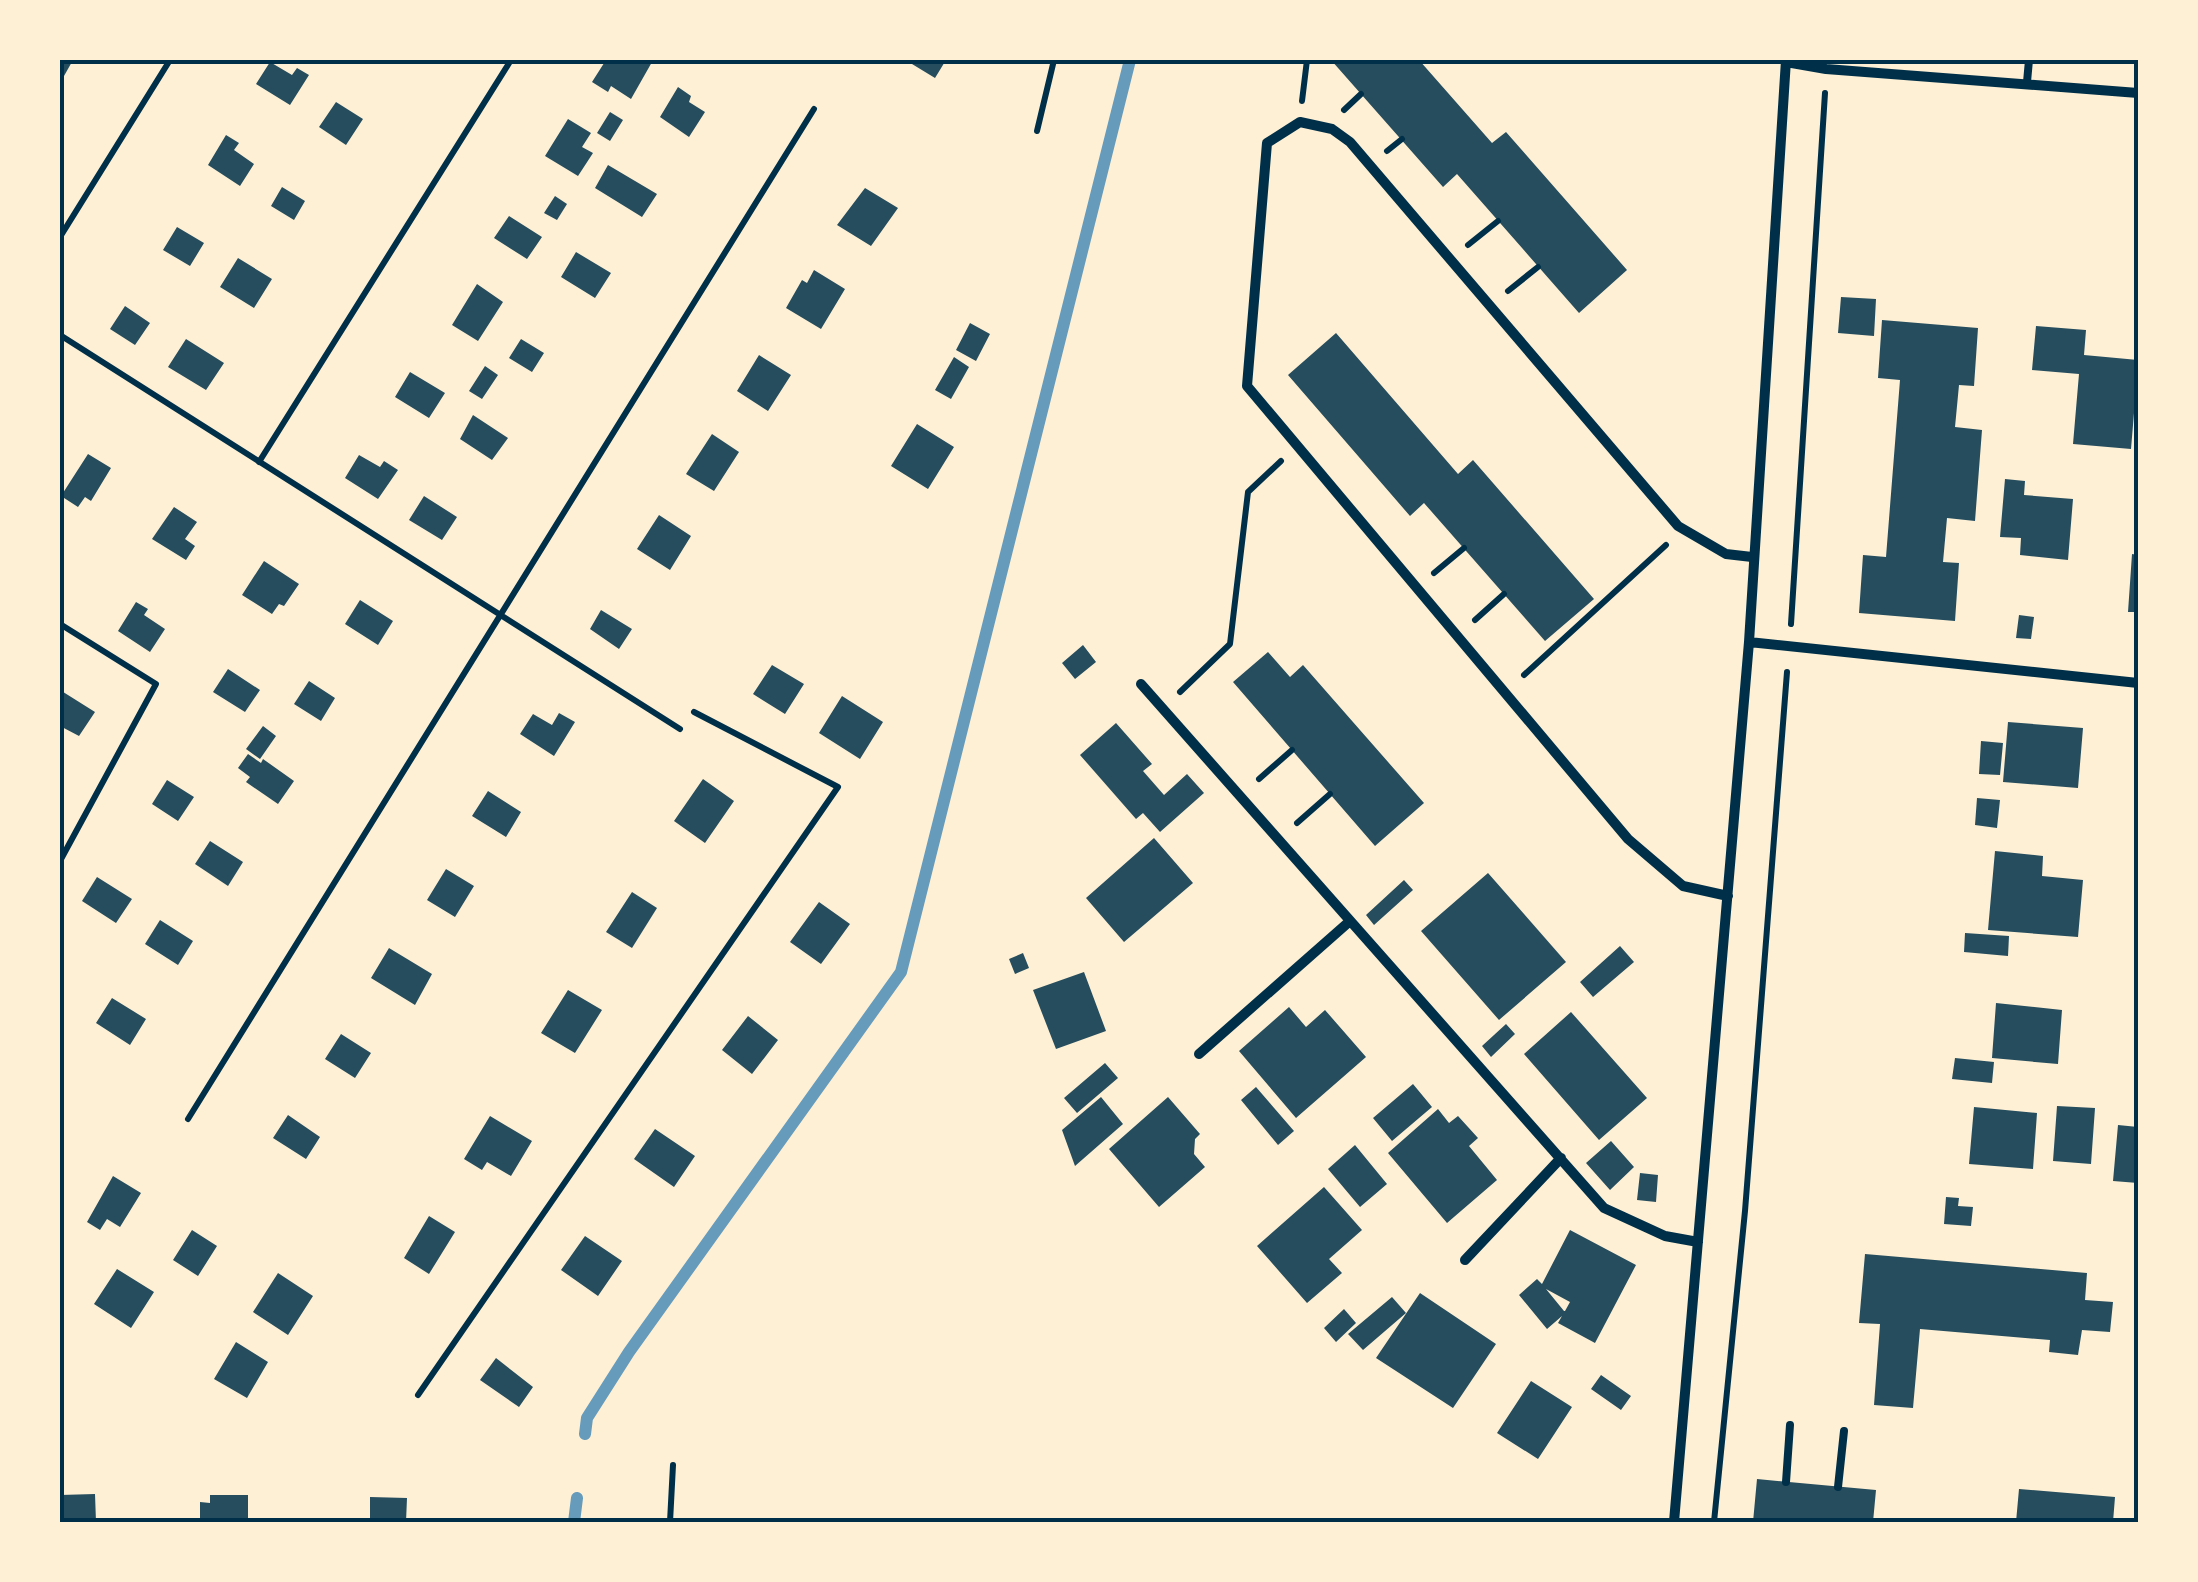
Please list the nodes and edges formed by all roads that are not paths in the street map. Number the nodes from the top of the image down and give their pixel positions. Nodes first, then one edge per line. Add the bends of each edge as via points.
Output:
1 (2030, 60) edge
2 (1786, 61) edge
3 (2027, 82) junction
4 (2138, 93) edge
5 (1752, 558) junction
6 (1749, 642) junction
7 (1141, 684) dead end
8 (2138, 684) edge
9 (1728, 896) junction
10 (1350, 921) junction
11 (1199, 1054) dead end
12 (1561, 1158) junction
13 (1698, 1242) junction
14 (1464, 1260) dead end
15 (1790, 1425) dead end
16 (1844, 1431) dead end
17 (1786, 1482) dead end
18 (1838, 1486) dead end
19 (1674, 1522) edge

1 - 3 lane
2 - 3 street
2 - 5 street
3 - 4 street
5 - 6 street
5 - 9 street via 1726,554 1684,529 1350,142 1332,129 1300,122 1267,143 1247,386 1628,839 1683,886
6 - 8 street
6 - 9 street
7 - 10 street
9 - 13 street
10 - 11 street
10 - 12 street
12 - 13 street via 1604,1208 1666,1236
12 - 14 street
13 - 19 street
15 - 17 lane
16 - 18 lane

